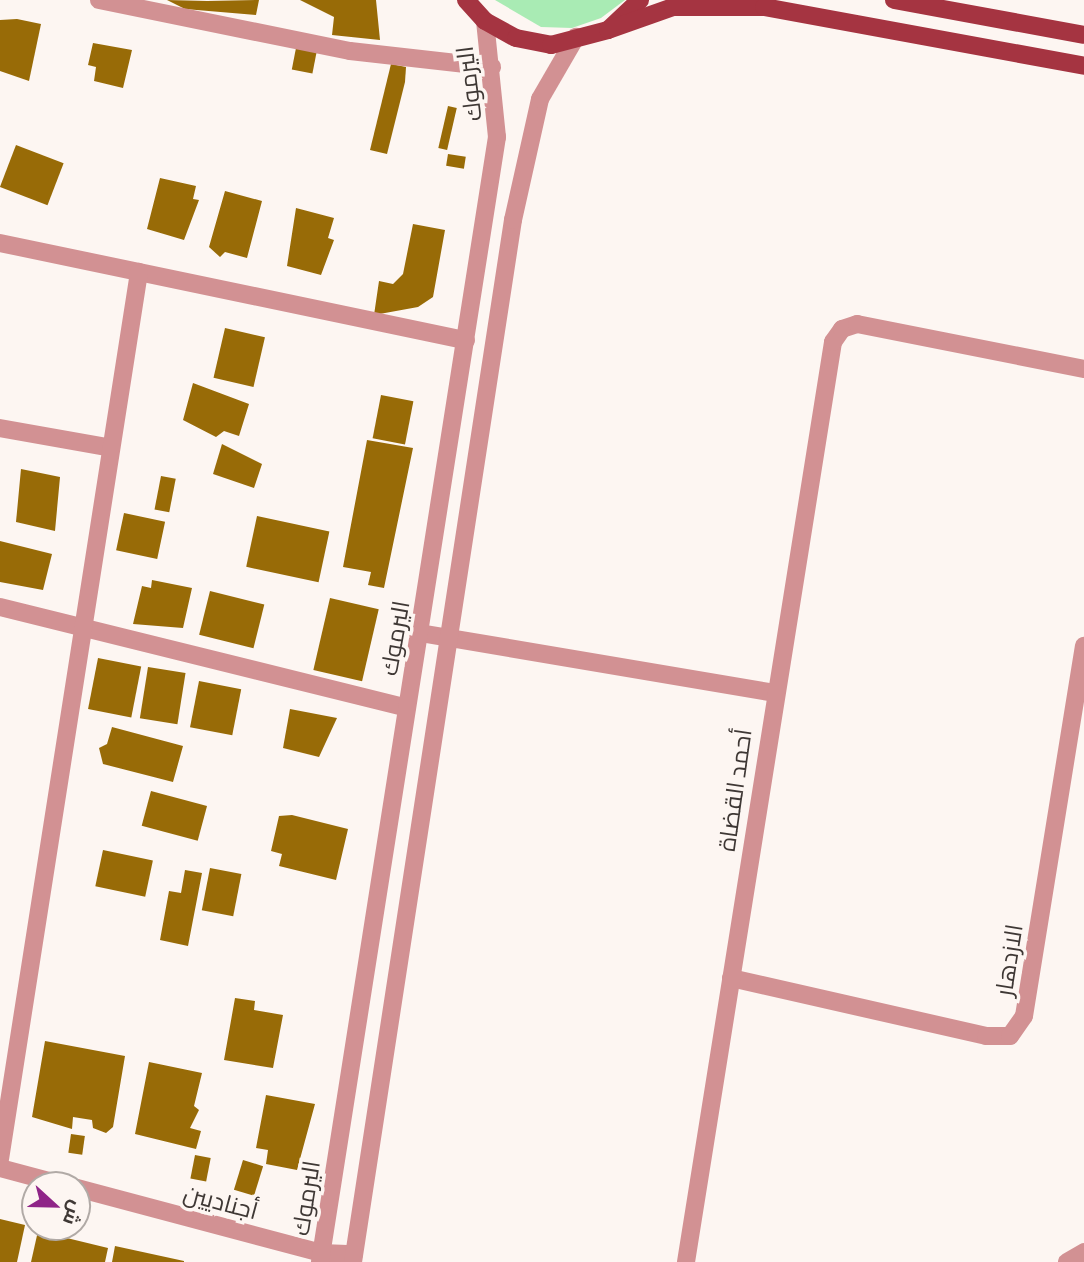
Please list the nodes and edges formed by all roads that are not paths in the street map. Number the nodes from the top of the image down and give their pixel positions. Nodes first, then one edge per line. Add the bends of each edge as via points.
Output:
1 (99, 0) edge
2 (466, 0) edge
3 (640, 0) edge
4 (894, 0) edge
5 (485, 21) junction
6 (608, 30) junction
7 (1084, 35) edge
8 (576, 37) junction
9 (1084, 66) edge
10 (492, 67) junction
11 (0, 243) edge
12 (139, 272) junction
13 (466, 340) junction
14 (1084, 369) edge
15 (0, 428) edge
16 (107, 447) junction
17 (0, 607) edge
18 (81, 623) junction
19 (420, 634) junction
20 (450, 636) junction
21 (1084, 646) edge
22 (773, 693) junction
23 (407, 708) junction
24 (730, 978) junction
25 (0, 1160) edge
26 (0, 1168) edge
27 (21, 1174) edge
28 (91, 1192) edge
29 (1084, 1252) edge
30 (321, 1257) edge
31 (353, 1258) edge
32 (686, 1262) edge
33 (1067, 1262) edge

1 - 10 street via 350,51
2 - 5 main road
3 - 6 main road
4 - 7 main road
5 - 8 main road via 516,38 551,45
5 - 10 street, اليرموك
6 - 8 main road
6 - 9 main road via 673,7 764,8
8 - 20 street via 540,99 523,162
10 - 13 street, اليرموك via 497,137
11 - 12 street
12 - 13 street
12 - 16 street
13 - 19 street, اليرموك
14 - 22 street, أحمد القضاة via 856,324 842,329 833,342
15 - 16 street
16 - 18 street
17 - 18 street
18 - 23 street
18 - 25 street
19 - 20 street
19 - 23 street, اليرموك
20 - 22 street
20 - 31 street
21 - 24 street, الازدهار via 1024,1017 1010,1036
22 - 24 street, أحمد القضاة
23 - 30 street, اليرموك
24 - 32 street, أحمد القضاة
26 - 27 street
28 - 30 street, أجناديين
29 - 33 street
30 - 31 street, أجناديين

